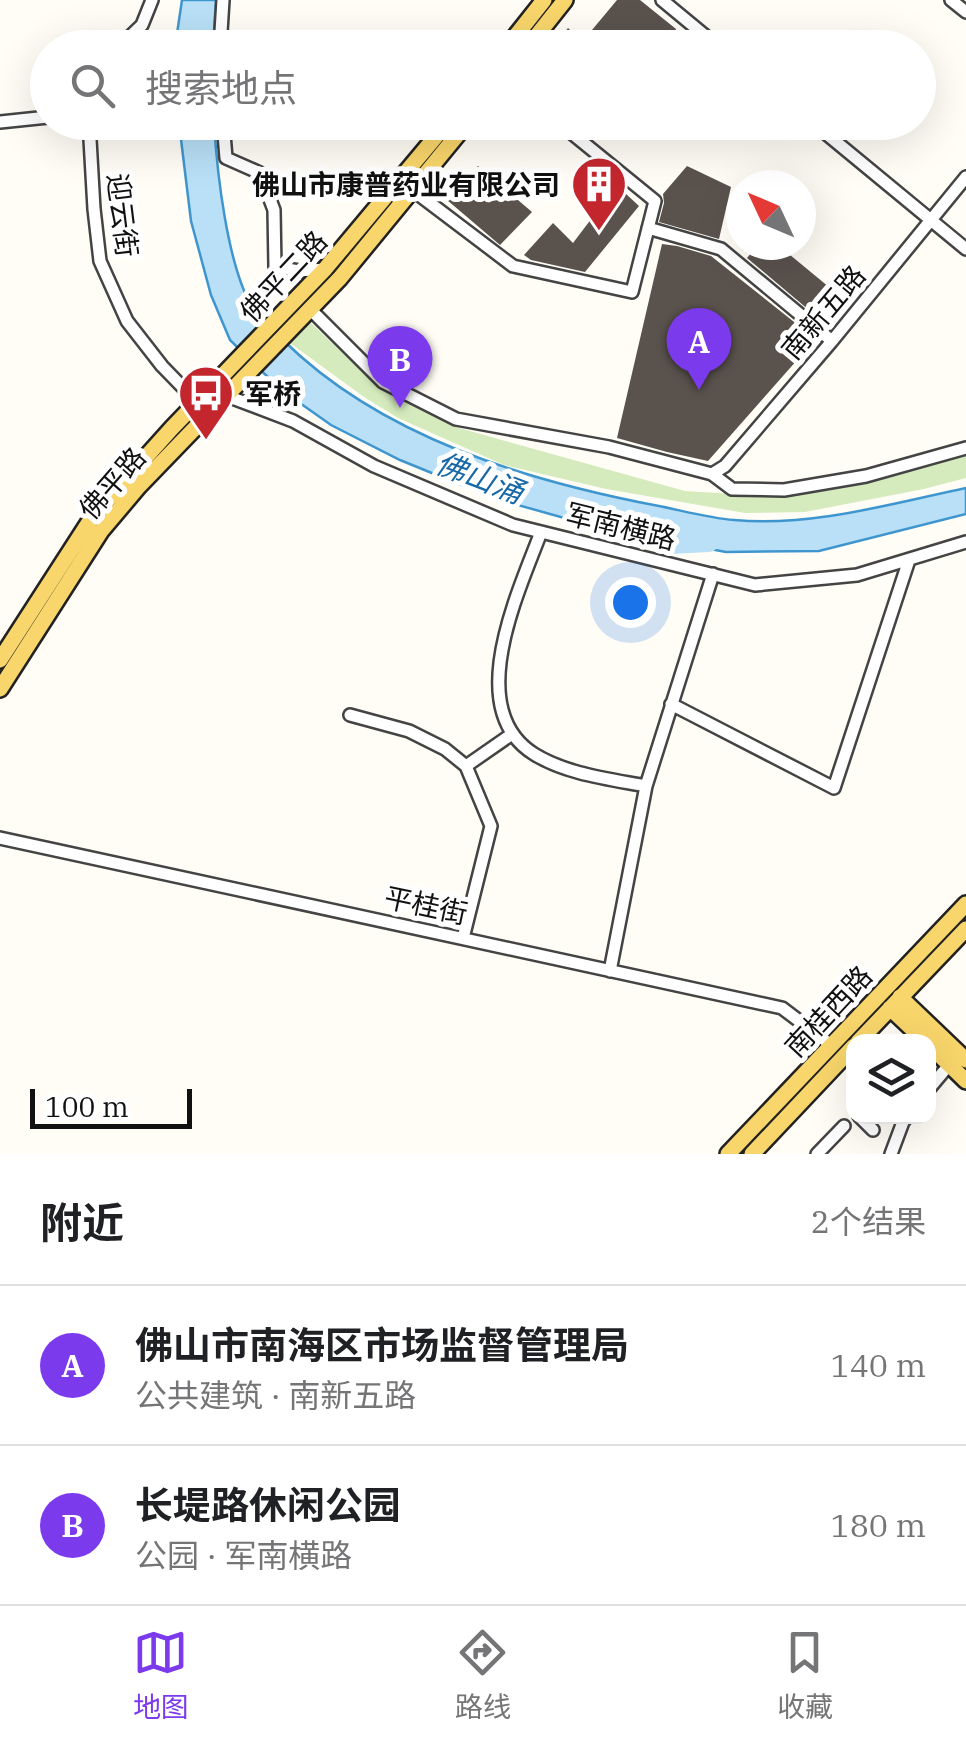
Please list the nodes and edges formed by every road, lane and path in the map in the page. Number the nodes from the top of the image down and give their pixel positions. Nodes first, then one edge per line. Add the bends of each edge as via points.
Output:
1 (152, 0) edge
2 (223, 0) edge
3 (544, 0) edge
4 (565, 0) edge
5 (662, 0) edge
6 (951, 0) edge
7 (966, 12) edge
8 (137, 30) edge
9 (221, 30) edge
10 (520, 30) edge
11 (542, 30) edge
12 (698, 30) edge
13 (30, 119) edge
14 (0, 122) edge
15 (91, 140) edge
16 (224, 140) edge
17 (433, 140) edge
18 (454, 140) edge
19 (580, 140) edge
20 (834, 140) edge
21 (966, 177) edge
22 (414, 191) junction
23 (931, 221) junction
24 (648, 228) junction
25 (966, 250) edge
26 (325, 269) junction
27 (311, 310) junction
28 (290, 332) joint
29 (832, 342) junction
30 (235, 375) junction
31 (227, 396) junction
32 (197, 402) junction
33 (966, 448) edge
34 (712, 474) junction
35 (540, 532) junction
36 (966, 542) edge
37 (909, 560) junction
38 (713, 574) junction
39 (0, 660) edge
40 (0, 690) edge
41 (672, 704) junction
42 (350, 716) dead end
43 (512, 734) junction
44 (466, 766) junction
45 (646, 786) junction
46 (0, 838) edge
47 (966, 904) edge
48 (966, 929) edge
49 (463, 938) junction
50 (610, 971) junction
51 (895, 1003) junction
52 (866, 1034) edge
53 (917, 1034) edge
54 (831, 1045) junction
55 (846, 1055) edge
56 (958, 1060) edge
57 (966, 1081) edge
58 (936, 1082) edge
59 (867, 1124) edge
60 (902, 1124) edge
61 (844, 1126) dead end
62 (873, 1130) dead end
63 (728, 1154) edge
64 (752, 1154) edge
65 (817, 1154) edge
66 (891, 1154) edge

1 - 8 street
2 - 9 street
3 - 10 main road
4 - 11 main road
5 - 12 street
6 - 7 street
13 - 14 street
15 - 32 street, 迎云街 via 100,261 127,321
16 - 26 street via 226,158 260,173 274,210 274,267
17 - 26 main road, 佛平二路
18 - 22 main road, 佛平二路
19 - 24 street via 655,201
20 - 23 street
21 - 23 street, 南新五路
22 - 24 street via 513,266 632,292
22 - 27 main road, 佛平二路
23 - 25 street
23 - 29 street, 南新五路
24 - 29 street via 722,249
26 - 30 main road, 佛平二路
27 - 28 main road, 佛平二路
27 - 34 street via 383,382 456,419
28 - 30 main road, 佛平路
29 - 34 street, 南新五路
30 - 31 main road, 佛平路
30 - 32 main road, 佛平路
31 - 35 street, 军南横路 via 443,496
31 - 40 main road, 佛平路 via 101,531
32 - 39 main road, 佛平路 via 93,516
33 - 34 street via 784,490 732,489
35 - 38 street, 军南横路
35 - 43 street via 500,662 499,700
36 - 37 street, 军南横路
37 - 38 street, 军南横路 via 857,576 755,584
37 - 41 street via 834,788
38 - 41 street
41 - 45 street
42 - 44 street via 409,731
43 - 44 street
43 - 45 street via 533,754 568,768
44 - 49 street via 491,826
45 - 50 street
46 - 49 street, 平桂街
47 - 54 main road, 南桂西路
48 - 51 main road, 南桂西路
49 - 50 street, 平桂街
50 - 54 street, 平桂街 via 782,1008
51 - 52 main road, 南桂西路
51 - 53 main road
51 - 56 main road
54 - 63 main road, 南桂西路
55 - 64 main road, 南桂西路
56 - 57 main road
56 - 58 street
59 - 62 street
60 - 66 street
61 - 65 street

